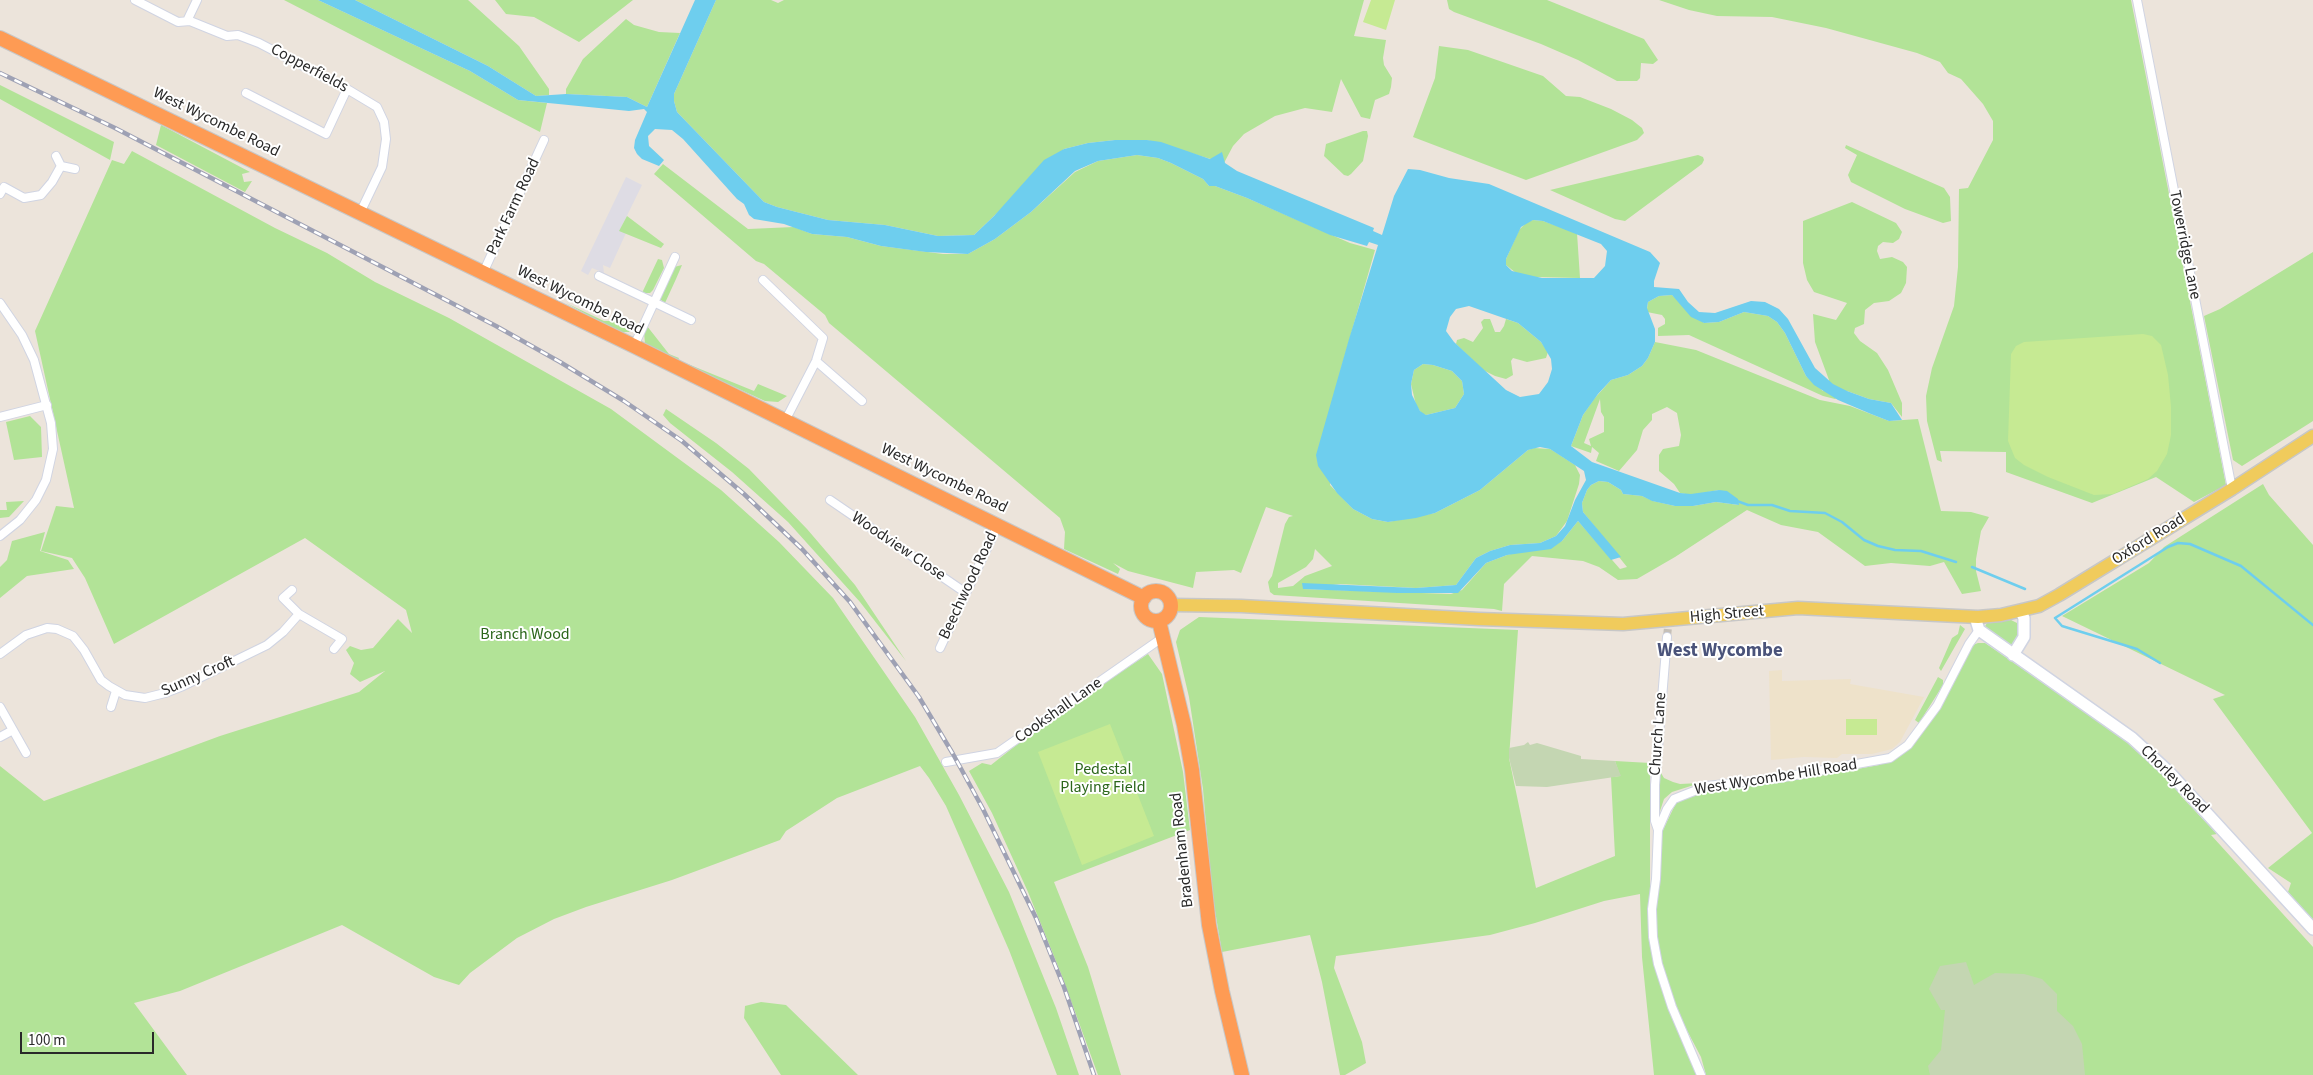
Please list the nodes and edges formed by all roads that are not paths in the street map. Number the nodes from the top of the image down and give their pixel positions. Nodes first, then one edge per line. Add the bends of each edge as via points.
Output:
1 (135, 0) edge
2 (197, 0) edge
3 (2136, 0) edge
4 (187, 21) junction
5 (0, 38) edge
6 (347, 88) junction
7 (246, 93) dead end
8 (544, 140) dead end
9 (56, 156) dead end
10 (61, 166) junction
11 (75, 168) dead end
12 (1, 189) edge
13 (360, 214) junction
14 (675, 257) dead end
15 (483, 274) junction
16 (599, 276) dead end
17 (763, 280) dead end
18 (654, 302) junction
19 (2, 308) edge
20 (691, 320) dead end
21 (634, 346) junction
22 (816, 361) junction
23 (862, 401) dead end
24 (47, 405) junction
25 (0, 417) edge
26 (785, 421) junction
27 (2313, 436) edge
28 (2232, 489) junction
29 (830, 500) dead end
30 (998, 525) junction
31 (0, 534) edge
32 (292, 590) dead end
33 (966, 593) junction
34 (1144, 598) junction
35 (1172, 605) junction
36 (2021, 612) junction
37 (299, 614) junction
38 (1975, 617) junction
39 (1159, 621) junction
40 (1979, 630) junction
41 (1162, 638) junction
42 (1667, 638) tunnel mouth
43 (334, 648) dead end
44 (940, 648) dead end
45 (0, 654) edge
46 (2013, 655) junction
47 (116, 691) junction
48 (111, 707) dead end
49 (0, 708) edge
50 (13, 730) junction
51 (0, 738) edge
52 (26, 754) dead end
53 (946, 762) dead end
54 (1658, 830) junction
55 (2313, 929) edge
56 (1242, 1075) edge
57 (1702, 1075) edge

1 - 4 street, Copperfields via 178,22
2 - 4 street
3 - 28 street, Towerridge Lane
4 - 6 street, Copperfields via 227,36 238,35 259,43
5 - 13 highway, West Wycombe Road
6 - 7 street via 326,134
6 - 13 street, Copperfields via 377,108 384,122 386,139 382,167
8 - 15 street, Park Farm Road
9 - 10 street
10 - 11 street
10 - 12 street via 47,189 34,198 24,198
13 - 15 highway, West Wycombe Road
14 - 18 street
15 - 21 highway, West Wycombe Road
16 - 18 street
17 - 22 street via 823,338
18 - 20 street
18 - 21 street
19 - 24 street via 22,335 34,360
21 - 26 highway, West Wycombe Road
22 - 23 street
22 - 26 street
24 - 25 street
24 - 31 street via 53,448 46,480 29,510
26 - 30 highway, West Wycombe Road
27 - 28 main road, Oxford Road
28 - 36 main road, Oxford Road via 2068,590
29 - 33 street, Woodview Close
30 - 33 street, Beechwood Road
30 - 34 highway, West Wycombe Road
32 - 37 street via 283,598
33 - 44 street, Beechwood Road
34 - 35 highway via 1152,591 1158,591 1169,597
34 - 39 highway via 1141,606 1145,617
35 - 38 main road, High Street via 1623,624 1668,624 1798,608
35 - 39 highway via 1168,616
36 - 38 main road, Oxford Road
36 - 46 street via 2024,637
37 - 43 street via 342,639
37 - 47 street, Sunny Croft via 268,645 183,686 145,698
38 - 40 street
39 - 41 highway, Bradenham Road
40 - 46 street, Chorley Road
40 - 54 street, West Wycombe Hill Road via 1938,706 1908,745 1890,758 1694,790 1674,799
41 - 53 street, Cookshall Lane via 997,753
41 - 56 highway, Bradenham Road via 1184,725 1211,935
42 - 54 street, Church Lane via 1656,785 1655,821
45 - 47 street, Sunny Croft via 26,634 37,630 47,628 65,632 79,642 101,680
46 - 55 street, Chorley Road via 2132,738 2168,772
47 - 48 street
49 - 50 street
50 - 51 street
50 - 52 street
54 - 57 street, West Wycombe Hill Road via 1653,938 1672,1007

